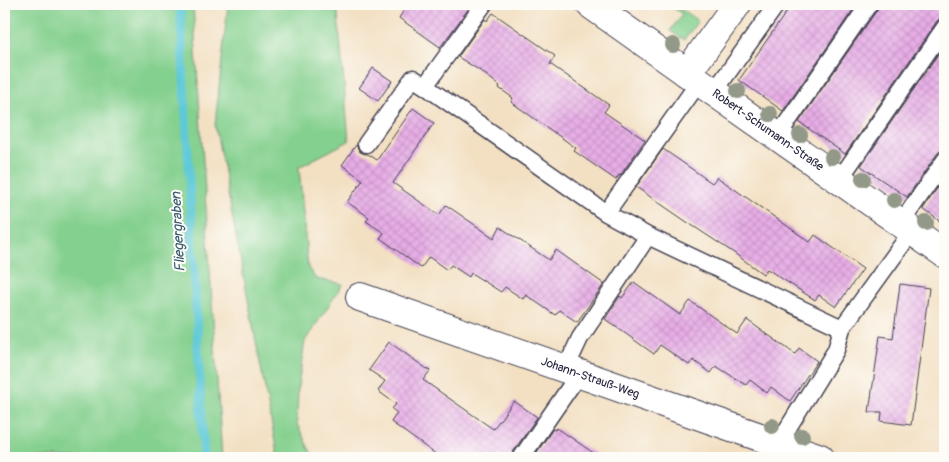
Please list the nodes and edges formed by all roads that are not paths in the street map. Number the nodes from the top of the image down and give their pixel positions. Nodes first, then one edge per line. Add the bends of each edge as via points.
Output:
1 (484, 4) edge
2 (590, 4) edge
3 (737, 4) edge
4 (777, 4) edge
5 (869, 4) edge
6 (945, 26) edge
7 (700, 82) junction
8 (426, 86) junction
9 (777, 137) junction
10 (366, 144) dead end
11 (945, 160) edge
12 (839, 180) junction
13 (606, 213) junction
14 (907, 227) junction
15 (648, 236) junction
16 (945, 254) edge
17 (360, 297) dead end
18 (842, 328) junction
19 (572, 372) junction
20 (778, 444) junction
21 (521, 458) edge
22 (820, 458) edge

1 - 8 lane
2 - 7 street, Robert-Schumann-Straße
3 - 7 street
4 - 7 lane
5 - 9 lane
6 - 12 lane
7 - 9 street, Robert-Schumann-Straße
7 - 13 lane
8 - 10 lane via 413,78
8 - 13 lane
9 - 12 street, Robert-Schumann-Straße
11 - 14 lane
12 - 14 street, Robert-Schumann-Straße
13 - 15 lane
14 - 16 street, Robert-Schumann-Straße
14 - 18 lane
15 - 18 lane
15 - 19 lane via 580,338
17 - 19 street, Johann-Strauß-Weg
18 - 20 lane via 836,350
19 - 20 street, Johann-Strauß-Weg
19 - 21 lane
20 - 22 street, Johann-Strauß-Weg

